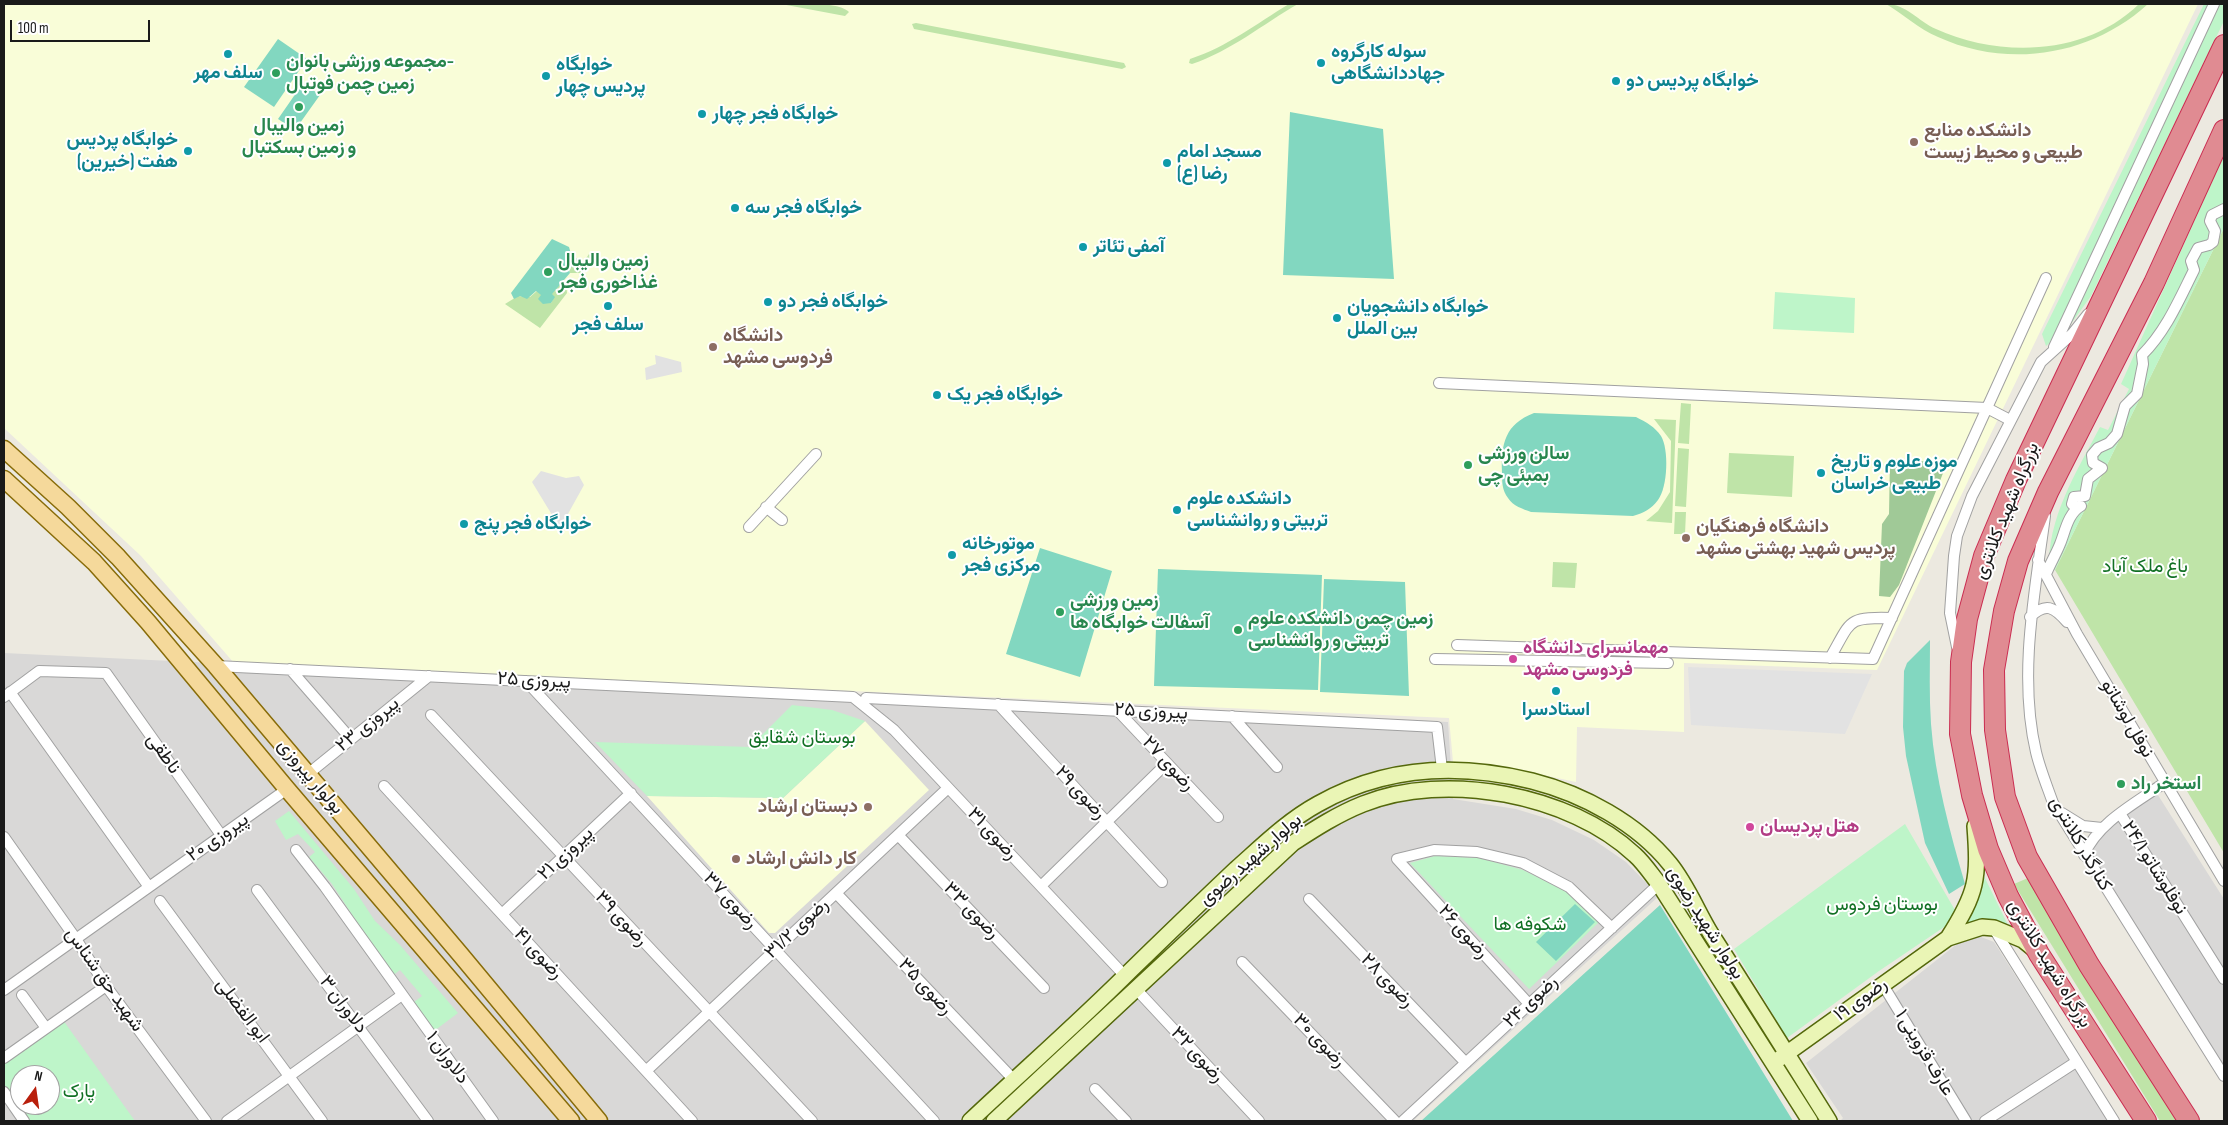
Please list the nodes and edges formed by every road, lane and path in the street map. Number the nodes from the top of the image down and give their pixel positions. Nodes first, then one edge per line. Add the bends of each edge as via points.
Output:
1 (2214, 4) edge
2 (2224, 44) edge
3 (2224, 130) edge
4 (2224, 209) edge
5 (2046, 278) dead end
6 (2108, 287) junction
7 (2053, 350) junction
8 (1439, 383) dead end
9 (1987, 408) junction
10 (2010, 420) junction
11 (4, 449) edge
12 (816, 454) dead end
13 (4, 479) edge
14 (2048, 492) junction
15 (766, 507) junction
16 (782, 520) dead end
17 (749, 527) dead end
18 (2038, 560) junction
19 (2046, 574) junction
20 (1892, 618) junction
21 (2030, 618) junction
22 (2077, 634) junction
23 (1457, 645) dead end
24 (1830, 658) junction
25 (1435, 659) dead end
26 (1961, 662) junction
27 (1668, 663) dead end
28 (216, 666) junction
29 (290, 669) junction
30 (429, 676) junction
31 (526, 681) junction
32 (7, 694) edge
33 (853, 697) joint
34 (866, 698) dead end
35 (998, 704) junction
36 (1117, 710) junction
37 (431, 716) dead end
38 (1232, 716) junction
39 (351, 739) junction
40 (1167, 763) junction
41 (1277, 767) dead end
42 (1442, 769) junction
43 (308, 774) junction
44 (2164, 783) junction
45 (384, 786) dead end
46 (287, 788) junction
47 (948, 788) junction
48 (630, 793) junction
49 (1972, 795) junction
50 (2053, 803) junction
51 (2121, 815) junction
52 (1218, 817) dead end
53 (1107, 822) junction
54 (2102, 828) junction
55 (221, 835) junction
56 (898, 835) junction
57 (4, 837) edge
58 (296, 850) dead end
59 (2084, 855) junction
60 (563, 857) junction
61 (2224, 881) edge
62 (1162, 882) dead end
63 (1659, 884) junction
64 (1041, 886) junction
65 (149, 887) junction
66 (257, 890) dead end
67 (836, 893) junction
68 (1309, 899) dead end
69 (160, 901) dead end
70 (502, 914) junction
71 (1612, 928) junction
72 (1994, 928) junction
73 (76, 938) junction
74 (1948, 938) junction
75 (775, 950) junction
76 (2039, 954) junction
77 (1242, 962) dead end
78 (1125, 976) junction
79 (2224, 979) edge
80 (1883, 985) junction
81 (106, 986) junction
82 (6, 988) edge
83 (1044, 988) dead end
84 (1136, 989) junction
85 (22, 995) dead end
86 (402, 995) junction
87 (1530, 1004) junction
88 (709, 1012) junction
89 (359, 1026) junction
90 (46, 1028) junction
91 (1787, 1054) junction
92 (4, 1058) edge
93 (2076, 1062) junction
94 (1466, 1063) junction
95 (1774, 1063) junction
96 (646, 1071) junction
97 (290, 1076) junction
98 (2224, 1076) edge
99 (1014, 1080) junction
100 (1096, 1089) dead end
101 (4, 1092) edge
102 (2132, 1099) junction
103 (24, 1121) edge
104 (206, 1121) edge
105 (227, 1121) edge
106 (322, 1121) edge
107 (428, 1121) edge
108 (493, 1121) edge
109 (571, 1121) edge
110 (599, 1121) edge
111 (692, 1121) edge
112 (812, 1121) edge
113 (934, 1121) edge
114 (970, 1121) edge
115 (994, 1121) edge
116 (1126, 1121) edge
117 (1258, 1121) edge
118 (1395, 1121) edge
119 (1403, 1121) edge
120 (1810, 1121) edge
121 (1829, 1121) edge
122 (1966, 1121) edge
123 (1985, 1121) edge
124 (2114, 1121) edge
125 (2141, 1121) edge
126 (2146, 1121) edge
127 (2189, 1121) edge

1 - 7 street
2 - 6 highway, بزرگراه شهید کلانتری
3 - 14 highway, بزرگراه شهید کلانتری via 2154,283
4 - 19 street via 2212,215 2213,242 2198,248 2191,261 2194,270 2165,326 2142,355 2137,394 2125,406 2114,439 2092,455 2093,463 2102,468 2088,479 2085,496 2074,497 2072,504 2078,507 2063,530
5 - 9 street
6 - 7 street via 2072,334
6 - 26 highway, بزرگراه شهید کلانتری via 2016,480 1984,556 1967,619
7 - 10 street via 2041,362
8 - 9 street
9 - 10 street
9 - 20 street
10 - 26 street via 1972,496 1957,536 1950,613
11 - 28 main road, بولوار پیروزی via 118,557
12 - 15 street
13 - 46 main road, بولوار پیروزی via 94,562
14 - 18 street, کنارگذر کلانتری
14 - 127 highway, بزرگراه شهید کلانتری via 2018,561 2004,611 1994,670 1995,730 2005,797 2027,856 2056,908 2089,966
15 - 16 street
15 - 17 street
18 - 19 street, نوفل لوشاتو
18 - 21 street, کنارگذر کلانتری
19 - 22 street, نوفل لوشاتو
20 - 24 street via 1862,617 1851,622
20 - 24 street via 1873,659
21 - 22 street, نوفل لوشاتو via 2046,608 2056,610
21 - 50 street, کنارگذر کلانتری via 2030,710 2036,752
22 - 44 street, نوفل لوشاتو
23 - 24 street
25 - 27 street
26 - 49 highway, بزرگراه شهید کلانتری via 1960,734
28 - 29 street, پیروزی ۲۵
28 - 43 main road, بولوار پیروزی
29 - 30 street, پیروزی ۲۵
29 - 39 street
30 - 31 street, پیروزی ۲۵
30 - 39 street, پیروزی ۲۳
31 - 33 street, پیروزی ۲۵
31 - 48 street, رضوی ۳۷
32 - 55 street, ناطقی via 39,671 106,673
32 - 65 street
33 - 47 street, رضوی ۳۱ via 894,730
34 - 35 street, پیروزی ۲۵
35 - 36 street, پیروزی ۲۵
35 - 53 street, رضوی ۲۹
36 - 38 street, پیروزی ۲۵
36 - 40 street, رضوی ۲۷
37 - 60 street, رضوی ۳۹
38 - 41 street
38 - 42 street, پیروزی ۲۵ via 1437,727
39 - 43 street, پیروزی ۲۳
40 - 52 street, رضوی ۲۷
40 - 53 street
42 - 78 street, بولوار شهید رضوی via 1358,785 1318,804 1259,848
42 - 91 street, بولوار شهید رضوی via 1496,772 1548,785 1586,801 1647,841 1670,864
43 - 46 main road
43 - 110 main road, بولوار پیروزی
44 - 51 street
44 - 61 street, نوفل لوشاتو
45 - 70 street, رضوی ۴۱
46 - 55 street, پیروزی ۲۰
46 - 109 main road, بولوار پیروزی
47 - 56 street, رضوی ۳۱/۲
47 - 64 street, رضوی ۳۱
48 - 60 street, پیروزی ۲۱
48 - 75 street, رضوی ۳۷
49 - 74 street via 1978,864 1966,910
49 - 76 highway, بزرگراه شهید کلانتری via 1988,849 2008,896
50 - 54 street via 2066,817 2083,826
50 - 59 street, کنارگذر کلانتری
51 - 54 street
51 - 79 street, نوفلوشاتو ۲۴/۱
53 - 62 street, رضوی ۲۹
53 - 64 street
54 - 59 street
55 - 65 street, پیروزی ۲۰
56 - 67 street, رضوی ۳۱/۲
56 - 83 street, رضوی ۳۳
57 - 73 street, شهید حق شناس
58 - 86 street, دلاوران ۱
59 - 98 street, کنارگذر کلانتری
60 - 70 street, پیروزی ۲۱
60 - 88 street, رضوی ۳۹
63 - 71 street, رضوی ۲۴
63 - 84 street, بولوار شهید رضوی via 1634,855 1611,837 1542,803 1484,790 1443,788 1403,793 1364,803 1328,820 1294,843
63 - 95 street, بولوار شهید رضوی
64 - 78 street, رضوی ۳۱
65 - 73 street, پیروزی ۲۰
66 - 89 street, دلاوران ۳
67 - 75 street, رضوی ۳۱/۲
67 - 99 street, رضوی ۳۵
68 - 94 street, رضوی ۲۸
69 - 97 street, ابو الفضلی
70 - 96 street, رضوی ۴۱
71 - 87 street, رضوی ۲۴
71 - 87 street, رضوی ۲۶ via 1569,887 1523,864 1477,852 1434,850 1397,859
72 - 74 street via 1982,927
72 - 76 street via 2023,940
72 - 93 street
73 - 81 street, شهید حق شناس
73 - 82 street, پیروزی ۲۰
74 - 80 street, رضوی ۱۹
75 - 88 street, رضوی ۳۱/۲
75 - 113 street, رضوی ۳۷
76 - 102 highway, بزرگراه شهید کلانتری
77 - 118 street, رضوی ۳۰
78 - 84 street
78 - 99 street, بولوار شهید رضوی
80 - 91 street, رضوی ۱۹
80 - 122 street, عارف قزوینی ۱
81 - 90 street
81 - 104 street, شهید حق شناس
84 - 115 street, بولوار شهید رضوی
84 - 117 street, رضوی ۳۲
85 - 90 street
86 - 89 street
86 - 108 street, دلاوران ۱
87 - 94 street, رضوی ۲۴
88 - 96 street, رضوی ۳۱/۲
88 - 112 street, رضوی ۳۹
89 - 97 street
89 - 107 street, دلاوران ۳
90 - 92 street
91 - 95 street, رضوی ۱۹
91 - 121 street, بولوار شهید رضوی
93 - 123 street
93 - 124 street
94 - 119 street, رضوی ۲۴
95 - 120 street, بولوار شهید رضوی
96 - 111 street, رضوی ۴۱
97 - 105 street
97 - 106 street, ابو الفضلی
99 - 114 street, بولوار شهید رضوی
100 - 116 street
101 - 103 street
102 - 125 highway
102 - 126 highway, بزرگراه شهید کلانتری

